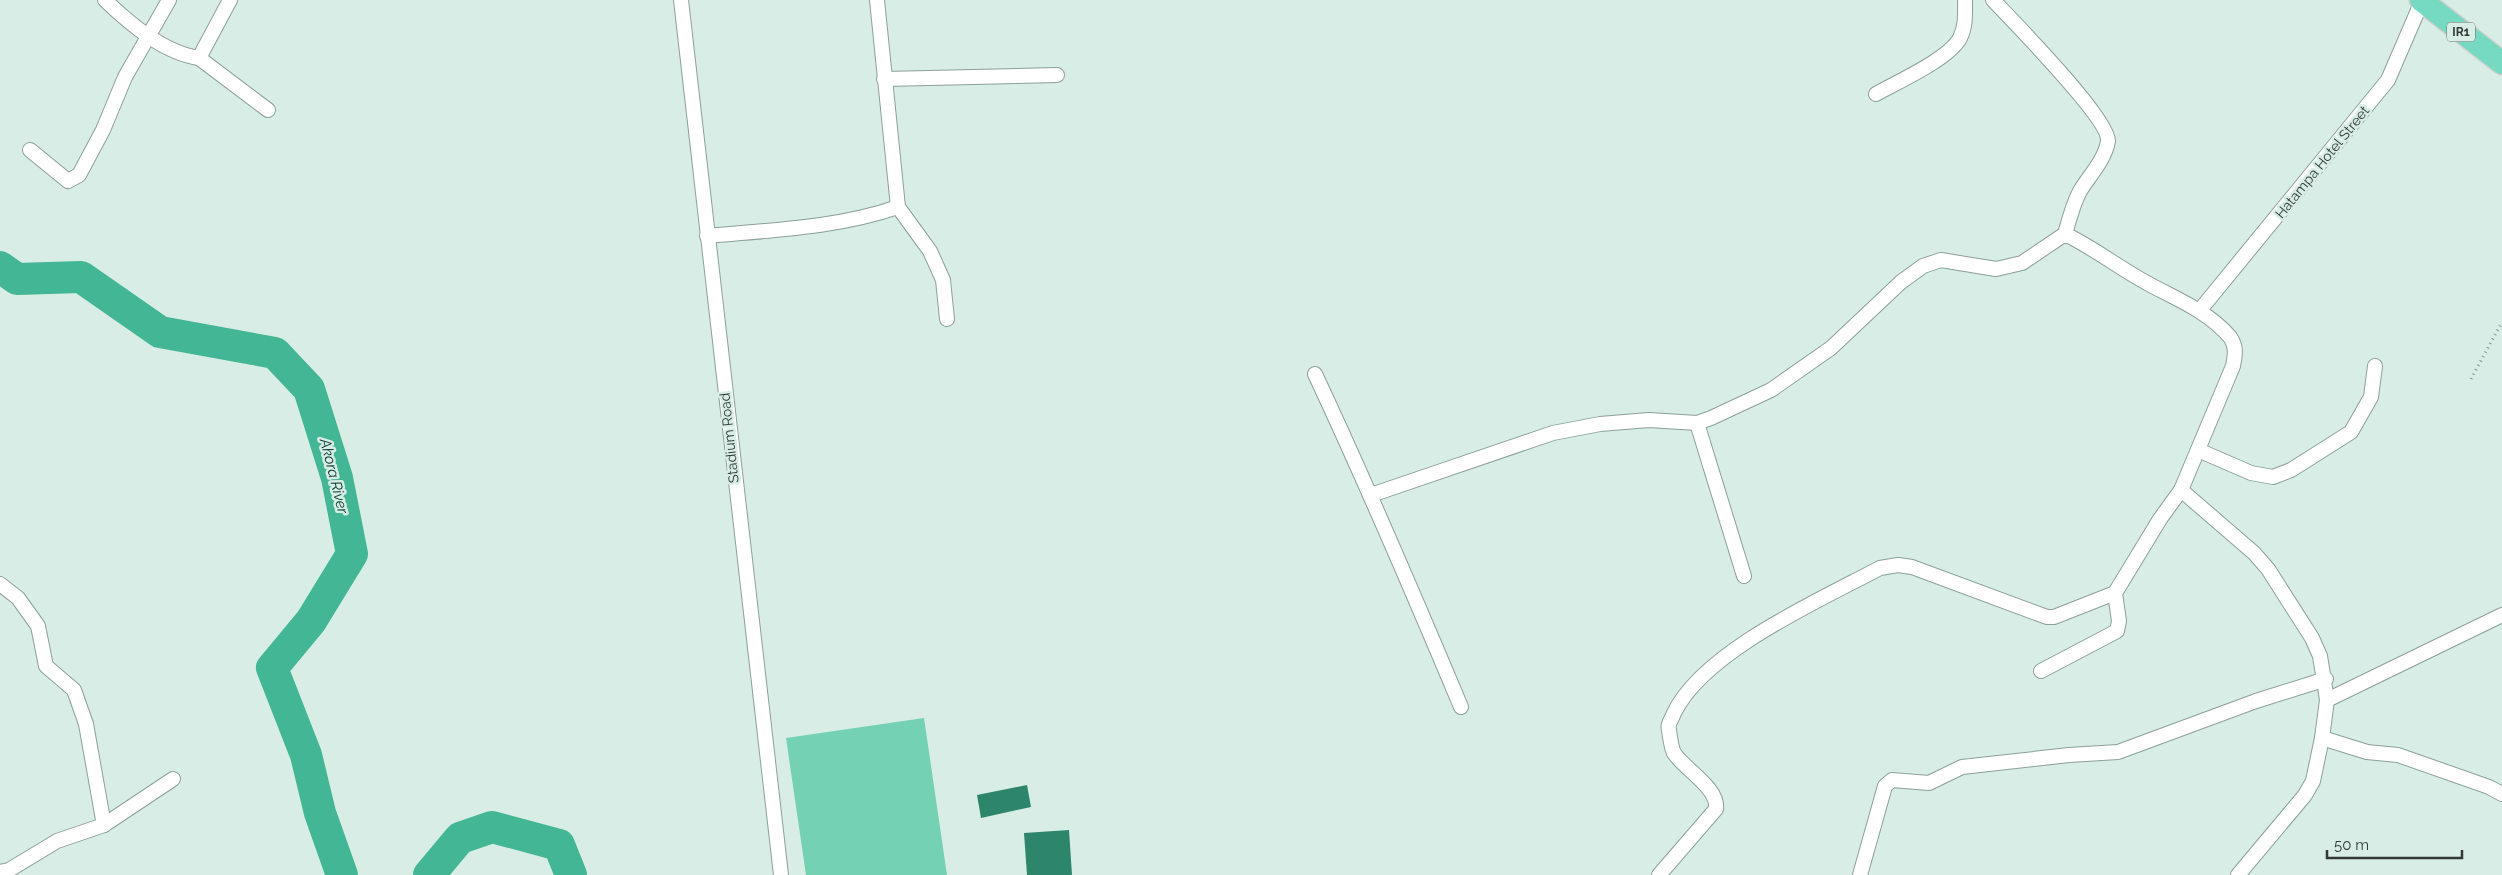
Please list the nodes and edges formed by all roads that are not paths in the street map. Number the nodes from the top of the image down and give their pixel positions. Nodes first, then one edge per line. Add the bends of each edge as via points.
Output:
1 (105, 0) edge
2 (169, 0) edge
3 (230, 0) edge
4 (681, 0) edge
5 (877, 0) edge
6 (1965, 0) edge
7 (1994, 0) edge
8 (2422, 0) edge
9 (148, 35) junction
10 (199, 58) junction
11 (2502, 64) edge
12 (1057, 75) dead end
13 (884, 79) junction
14 (1876, 94) dead end
15 (268, 110) dead end
16 (30, 150) dead end
17 (898, 207) junction
18 (2065, 234) junction
19 (707, 236) junction
20 (2200, 310) junction
21 (947, 319) dead end
22 (2375, 366) dead end
23 (1314, 374) dead end
24 (1697, 423) junction
25 (2198, 450) junction
26 (2181, 490) junction
27 (1371, 496) junction
28 (1744, 576) dead end
29 (0, 584) edge
30 (2115, 593) junction
31 (2502, 615) edge
32 (2041, 671) dead end
33 (2326, 679) junction
34 (2327, 700) junction
35 (1461, 707) dead end
36 (2322, 738) junction
37 (174, 779) dead end
38 (2502, 794) edge
39 (104, 825) junction
40 (0, 872) edge
41 (781, 875) edge
42 (1659, 875) edge
43 (1860, 875) edge
44 (2238, 875) edge

1 - 9 street
2 - 9 street
3 - 10 street
4 - 19 street, Stadium Road
5 - 13 street
6 - 14 street via 1965,24 1959,40 1948,53
7 - 18 street via 2054,65 2102,125 2108,139 2105,153 2079,193
8 - 11 main road, IR1
8 - 20 street, Hatampa Hotel Street via 2388,80
9 - 10 street via 178,53
9 - 16 street via 79,175 68,181
10 - 15 street
12 - 13 street
13 - 17 street
17 - 19 street via 870,217 818,226
17 - 21 street via 930,251 942,280
18 - 20 street via 2146,283
18 - 24 street via 2022,263 1996,270 1941,260 1923,266 1900,282 1831,348 1770,390
19 - 41 street, Stadium Road
20 - 25 street via 2230,338 2236,350 2233,366
22 - 25 street via 2371,397 2351,432 2291,470 2273,477 2251,473
23 - 27 street
24 - 27 street via 1649,420 1600,424 1553,433
24 - 28 street
25 - 26 street
26 - 30 street
26 - 33 street via 2268,569 2312,638
27 - 35 street
29 - 39 street via 18,598 38,626 46,666 74,690 86,724
30 - 32 street via 2119,621 2117,631
30 - 42 street via 2047,617 1912,567 1898,566 1880,568 1767,628 1720,661 1682,697 1668,726 1674,752 1712,793 1716,809
31 - 34 street
33 - 34 street
33 - 43 street via 2250,703 2118,752 2068,754 1962,767 1929,783 1892,780 1885,786
34 - 36 street
36 - 38 street via 2367,752 2398,755
36 - 44 street via 2313,781 2305,795
37 - 39 street
39 - 40 street via 58,841

